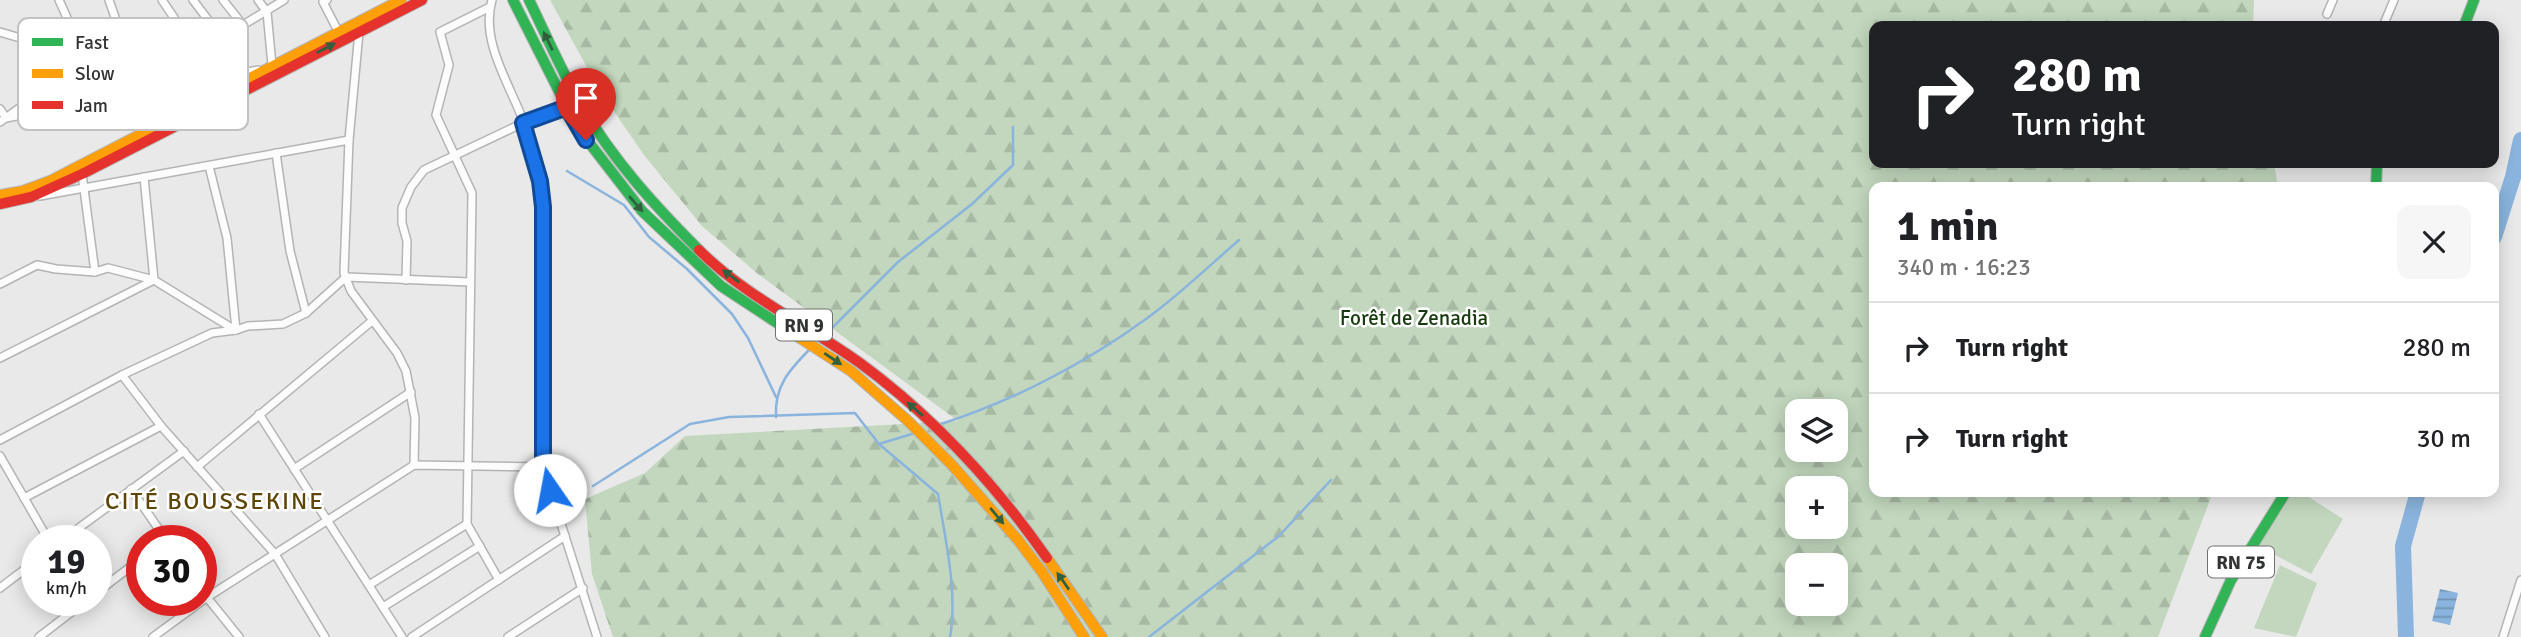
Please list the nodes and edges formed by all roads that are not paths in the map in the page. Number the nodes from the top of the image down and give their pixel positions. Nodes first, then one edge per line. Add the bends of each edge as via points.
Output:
1 (59, 0) edge
2 (109, 0) edge
3 (162, 0) edge
4 (193, 0) edge
5 (223, 0) edge
6 (258, 0) edge
7 (284, 0) edge
8 (327, 0) edge
9 (401, 0) edge
10 (422, 0) edge
11 (513, 0) edge
12 (528, 0) edge
13 (2333, 0) edge
14 (2393, 0) edge
15 (2474, 0) edge
16 (490, 2) edge
17 (267, 12) junction
18 (2327, 14) dead end
19 (67, 18) edge
20 (115, 18) edge
21 (174, 18) edge
22 (207, 18) edge
23 (237, 18) edge
24 (2385, 21) edge
25 (2466, 21) edge
26 (248, 22) edge
27 (338, 31) junction
28 (0, 32) edge
29 (359, 32) junction
30 (18, 37) edge
31 (269, 66) junction
32 (248, 70) edge
33 (248, 77) edge
34 (248, 89) edge
35 (567, 107) junction
36 (0, 109) edge
37 (18, 109) edge
38 (3, 120) edge
39 (523, 123) junction
40 (147, 130) edge
41 (168, 130) edge
42 (349, 140) junction
43 (276, 153) junction
44 (457, 157) junction
45 (209, 166) junction
46 (82, 174) junction
47 (144, 177) junction
48 (83, 189) junction
49 (0, 195) edge
50 (31, 197) junction
51 (0, 204) edge
52 (95, 272) junction
53 (346, 278) junction
54 (153, 280) junction
55 (406, 280) junction
56 (470, 282) junction
57 (0, 284) edge
58 (306, 313) junction
59 (372, 321) junction
60 (236, 330) junction
61 (0, 358) edge
62 (122, 375) junction
63 (411, 391) junction
64 (260, 414) junction
65 (161, 426) junction
66 (0, 440) edge
67 (184, 451) junction
68 (0, 456) edge
69 (414, 465) junction
70 (469, 466) junction
71 (197, 467) junction
72 (543, 467) junction
73 (295, 469) junction
74 (131, 489) junction
75 (2283, 497) edge
76 (24, 498) junction
77 (328, 521) junction
78 (467, 524) junction
79 (40, 525) edge
80 (83, 525) edge
81 (156, 525) edge
82 (565, 536) junction
83 (480, 546) junction
84 (275, 554) junction
85 (126, 570) edge
86 (21, 572) edge
87 (499, 580) junction
88 (2521, 580) edge
89 (112, 581) edge
90 (369, 585) junction
91 (0, 588) edge
92 (583, 589) junction
93 (217, 591) edge
94 (383, 607) junction
95 (217, 611) edge
96 (66, 616) edge
97 (182, 616) edge
98 (39, 637) edge
99 (153, 637) edge
100 (239, 637) edge
101 (325, 637) edge
102 (402, 637) edge
103 (412, 637) edge
104 (509, 637) edge
105 (597, 637) edge
106 (1084, 637) edge
107 (1102, 637) edge
108 (2205, 637) edge
109 (2503, 637) edge

1 - 19 street
2 - 20 street
3 - 21 street
4 - 22 street
5 - 23 street
6 - 17 street
7 - 17 street
8 - 27 street via 323,2
9 - 27 main road
10 - 29 main road
11 - 35 main road, RN 9
107 -> 12 main road, RN 9 via 1002,497 920,413 862,364 707,258 653,204 581,105
13 - 18 street
14 - 24 street
15 - 25 main road
16 - 39 street via 488,25 494,49
16 - 44 street via 440,32 449,65 436,115
17 - 26 street
17 - 31 street
27 - 31 main road
28 - 30 street
34 -> 29 main road
29 - 42 street
31 - 32 street
31 - 33 main road
35 - 39 street
35 -> 106 main road, RN 9 via 615,179 697,265 748,306 851,371 952,465 1026,551
36 - 38 street
37 - 38 street
39 - 44 street
39 - 72 street via 543,207
40 - 49 main road via 50,181
46 -> 41 main road
42 - 43 street
42 - 53 street
43 - 45 street
43 - 58 street via 290,251
44 - 55 street via 424,170 402,208
44 - 56 street via 472,194
45 - 47 street
45 - 60 street via 226,238
46 - 48 street
46 - 50 main road
47 - 48 street
47 - 54 street
48 - 50 street
48 - 52 street
50 - 51 main road
52 - 54 street via 108,268
52 - 57 street via 37,265
53 - 55 street
53 - 58 street
53 - 59 street
54 - 60 street
54 - 61 street
55 - 56 street
56 - 70 street
58 - 60 street via 283,324
59 - 63 street via 397,353
59 - 64 street
60 - 62 street via 212,333
62 - 65 street
62 - 66 street
63 - 69 street
63 - 73 street
64 - 71 street
64 - 73 street
65 - 67 street
65 - 76 street
67 - 71 street
67 - 74 street
68 - 76 street
69 - 70 street
69 - 77 street
70 - 72 street
70 - 78 street
71 - 84 street
72 - 82 street
73 - 77 street
74 - 80 street
74 - 81 street
75 - 108 main road, RN 75 via 2222,595
76 - 79 street
77 - 84 street
77 - 90 street
78 - 83 street
78 - 90 street
82 - 87 street
82 - 92 street
83 - 87 street
83 - 94 street
84 - 93 street
84 - 101 street
85 - 89 street
86 - 91 street
87 - 103 street
88 - 109 street
90 - 94 street
92 - 104 street
92 - 105 street
94 - 102 street
95 - 100 street
96 - 98 street
97 - 99 street

